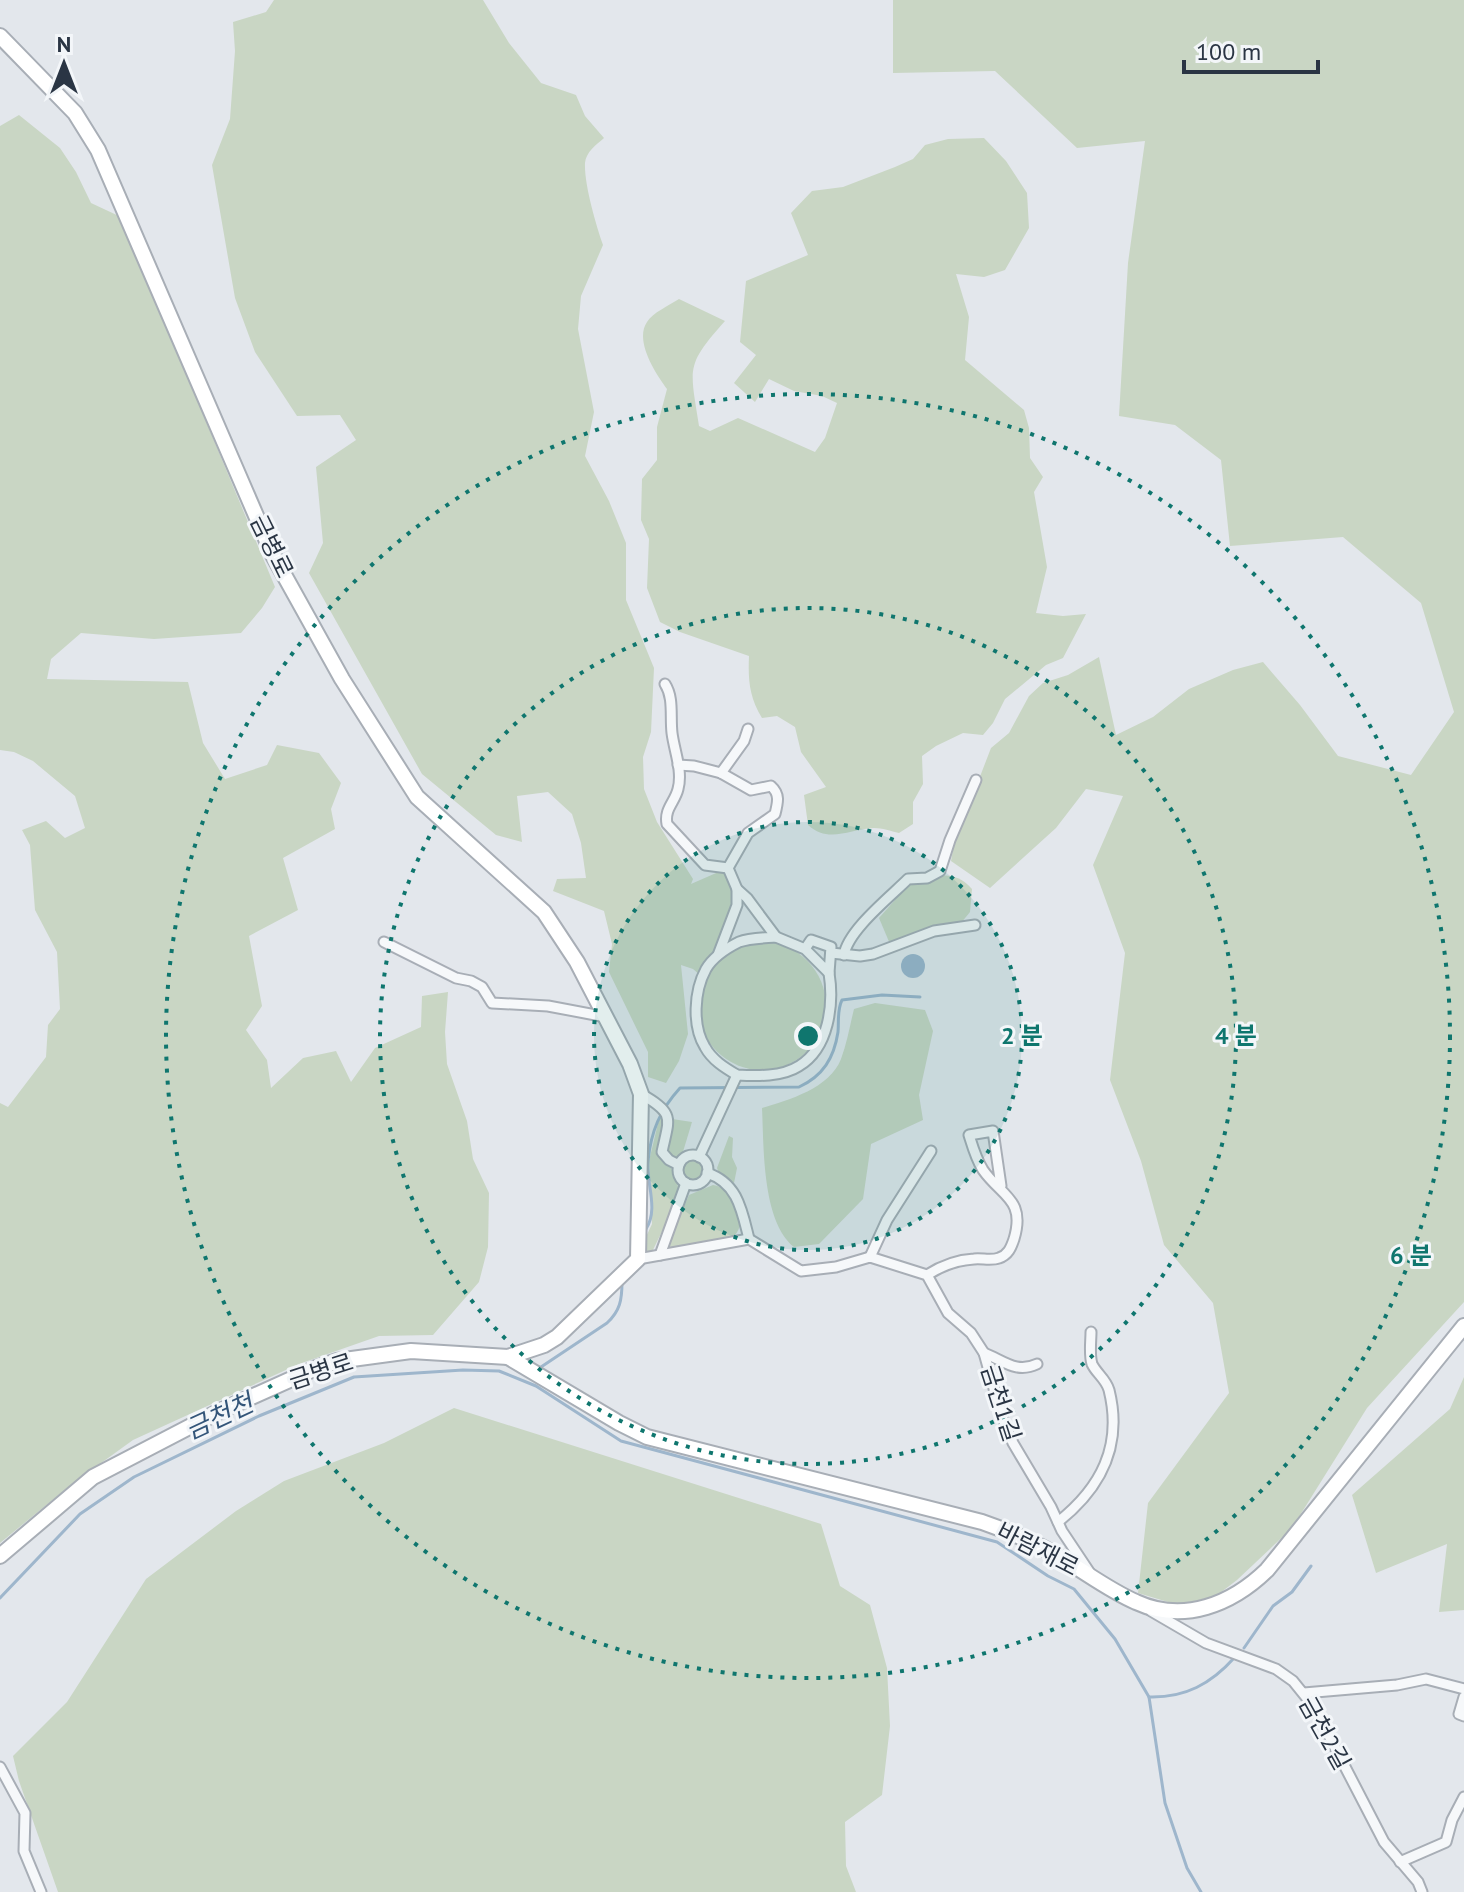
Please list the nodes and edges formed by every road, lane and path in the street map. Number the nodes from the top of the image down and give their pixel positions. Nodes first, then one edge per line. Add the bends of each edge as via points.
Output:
1 (0, 36) edge
2 (665, 684) dead end
3 (748, 729) dead end
4 (678, 765) junction
5 (721, 773) junction
6 (976, 780) dead end
7 (728, 868) junction
8 (737, 889) junction
9 (975, 925) dead end
10 (776, 937) junction
11 (384, 942) dead end
12 (805, 949) junction
13 (831, 953) junction
14 (718, 955) junction
15 (844, 955) junction
16 (829, 973) junction
17 (606, 1017) junction
18 (736, 1078) junction
19 (641, 1094) junction
20 (931, 1151) dead end
21 (699, 1157) junction
22 (679, 1165) junction
23 (707, 1173) junction
24 (686, 1183) junction
25 (1001, 1186) junction
26 (749, 1239) junction
27 (660, 1255) junction
28 (870, 1257) junction
29 (634, 1262) junction
30 (927, 1275) junction
31 (1464, 1326) edge
32 (1091, 1332) dead end
33 (984, 1353) junction
34 (508, 1357) junction
35 (1037, 1364) dead end
36 (1058, 1522) junction
37 (0, 1556) edge
38 (1092, 1577) junction
39 (1138, 1603) junction
40 (1464, 1689) edge
41 (1304, 1693) junction
42 (1464, 1697) edge
43 (1464, 1716) edge
44 (0, 1767) edge
45 (1464, 1797) edge
46 (1400, 1862) junction
47 (41, 1892) edge
48 (1422, 1892) edge

1 - 17 street, 금병로 via 75,113 98,150 273,555 342,679 417,797 544,912
2 - 4 street
3 - 5 street
4 - 5 street
4 - 7 street via 678,789 667,810 667,824 705,865
5 - 7 street via 751,790 771,786 779,801 775,814 748,833
6 - 15 street via 940,871 908,879 846,945
7 - 8 street
8 - 10 street
8 - 14 street via 737,905
9 - 15 street via 934,931 873,954
10 - 12 street
10 - 14 street via 742,941
11 - 17 street via 471,981 497,1002
12 - 13 street via 811,940 825,943
12 - 16 street
13 - 15 street
13 - 16 street
14 - 18 street via 699,991 697,1027 706,1050
16 - 18 street via 826,1029 810,1057 787,1071
17 - 19 street, 금병로
18 - 21 street
19 - 22 street via 663,1110 669,1124 662,1152
19 - 29 street, 금병로
20 - 28 street
21 - 22 street via 689,1156
21 - 23 street
22 - 24 street
23 - 24 street via 699,1183
23 - 26 street via 737,1194
24 - 27 street
25 - 25 street via 993,1131 969,1135 985,1173
25 - 30 street via 1016,1214 1014,1239 1006,1254 940,1266
26 - 27 street
26 - 28 street via 801,1271
27 - 29 street
28 - 30 street
29 - 34 street, 금병로 via 557,1337
30 - 33 street, 금천1길 via 948,1313
31 - 39 street, 바람재로 via 1254,1582 1228,1601 1190,1610
32 - 36 street via 1092,1364 1105,1380 1110,1398 1109,1457 1092,1489
33 - 35 street via 1012,1367
33 - 36 street, 금천1길 via 1013,1443
34 - 37 street, 금병로 via 411,1351 316,1368 93,1477
34 - 38 street, 바람재로 via 647,1437 982,1522 1024,1537
36 - 38 street, 금천1길
38 - 39 street, 바람재로
39 - 41 street, 금천2길 via 1206,1643 1276,1669
40 - 41 street via 1426,1679
41 - 46 street, 금천2길 via 1384,1842
42 - 43 street via 1459,1714
44 - 47 street via 25,1813 24,1851
45 - 46 street via 1446,1842
46 - 48 street, 금천2길

